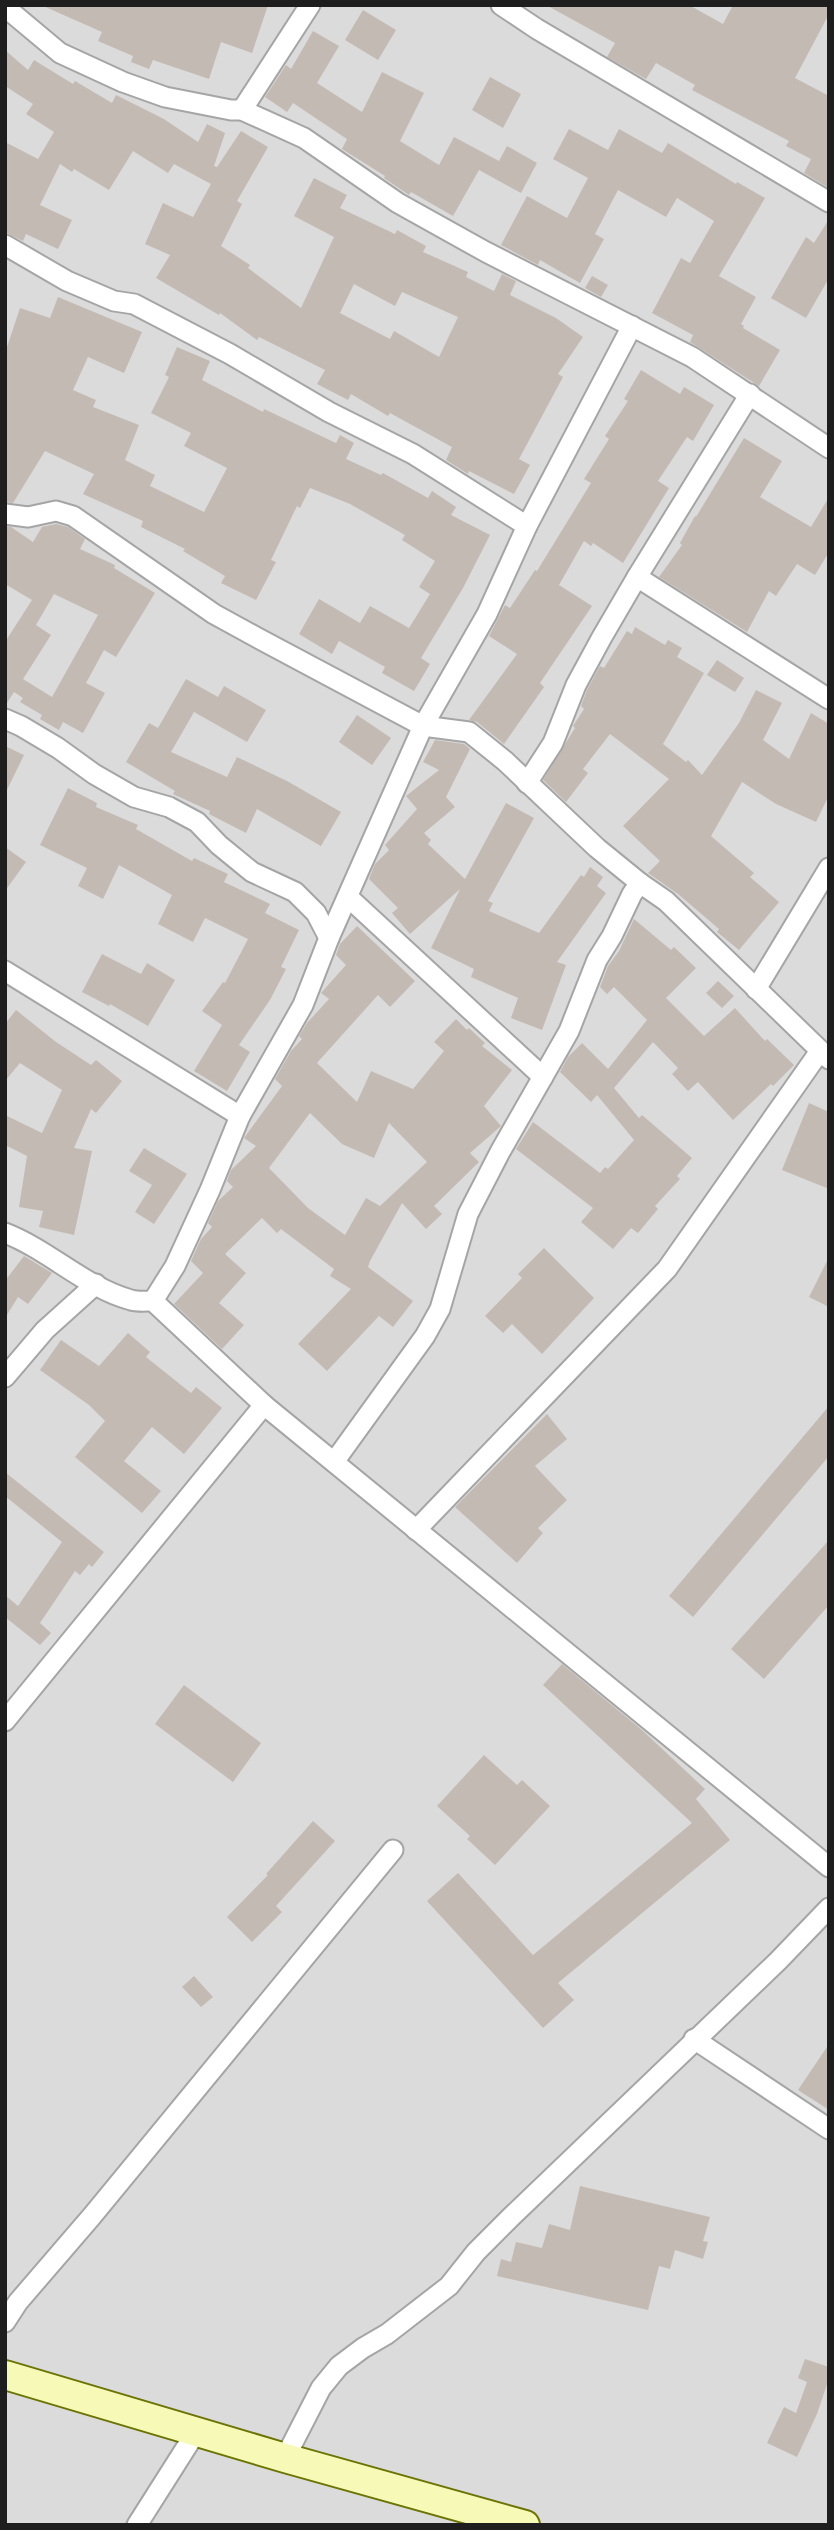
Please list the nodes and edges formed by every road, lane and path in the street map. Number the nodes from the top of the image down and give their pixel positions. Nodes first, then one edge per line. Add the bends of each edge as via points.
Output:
1 (310, 5) edge
2 (501, 5) edge
3 (5, 7) edge
4 (242, 110) junction
5 (829, 202) edge
6 (5, 245) edge
7 (632, 326) junction
8 (750, 394) junction
9 (829, 448) edge
10 (5, 514) edge
11 (527, 526) junction
12 (637, 577) junction
13 (829, 699) edge
14 (5, 719) edge
15 (424, 726) junction
16 (527, 783) junction
17 (829, 868) edge
18 (640, 883) junction
19 (348, 897) junction
20 (329, 938) junction
21 (5, 971) edge
22 (756, 989) junction
23 (824, 1055) edge
24 (543, 1077) junction
25 (240, 1116) junction
26 (5, 1233) edge
27 (96, 1284) junction
28 (153, 1301) junction
29 (5, 1377) edge
30 (264, 1405) junction
31 (334, 1462) junction
32 (416, 1530) junction
33 (5, 1721) edge
34 (393, 1850) dead end
35 (829, 1867) edge
36 (829, 1908) edge
37 (694, 2039) junction
38 (829, 2129) edge
39 (5, 2322) edge
40 (5, 2375) edge
41 (196, 2432) junction
42 (285, 2458) junction
43 (523, 2524) edge
44 (137, 2525) edge

1 - 4 street
2 - 5 street
3 - 4 street via 60,53 123,82 165,97
4 - 7 street via 304,138 398,203
6 - 11 street via 67,281 114,301 134,304 230,354 412,454
7 - 8 street
7 - 11 street
8 - 9 street
8 - 12 street
10 - 15 street via 28,517 56,511 73,516 214,614
11 - 15 street via 487,614
12 - 13 street
12 - 16 street via 576,685 553,743
14 - 20 street via 134,797 169,807 197,822 251,872 295,892 316,913
15 - 16 street via 469,732
15 - 19 street
16 - 18 street
17 - 22 street
18 - 22 street via 666,901
18 - 24 street via 597,960 569,1031
19 - 20 street
19 - 24 street
20 - 25 street via 303,1005
21 - 25 street
22 - 23 street
23 - 32 street via 667,1269
24 - 31 street via 468,1214 440,1309
25 - 28 street via 175,1266
26 - 27 street
27 - 28 street via 132,1301
27 - 29 street via 45,1330
28 - 30 street
30 - 31 street
30 - 33 street
31 - 32 street
32 - 35 street
34 - 39 street
36 - 37 street
37 - 38 street
37 - 42 street via 511,2217 449,2286 339,2366 321,2388
40 - 41 main road
41 - 42 main road
41 - 44 street
42 - 43 main road

